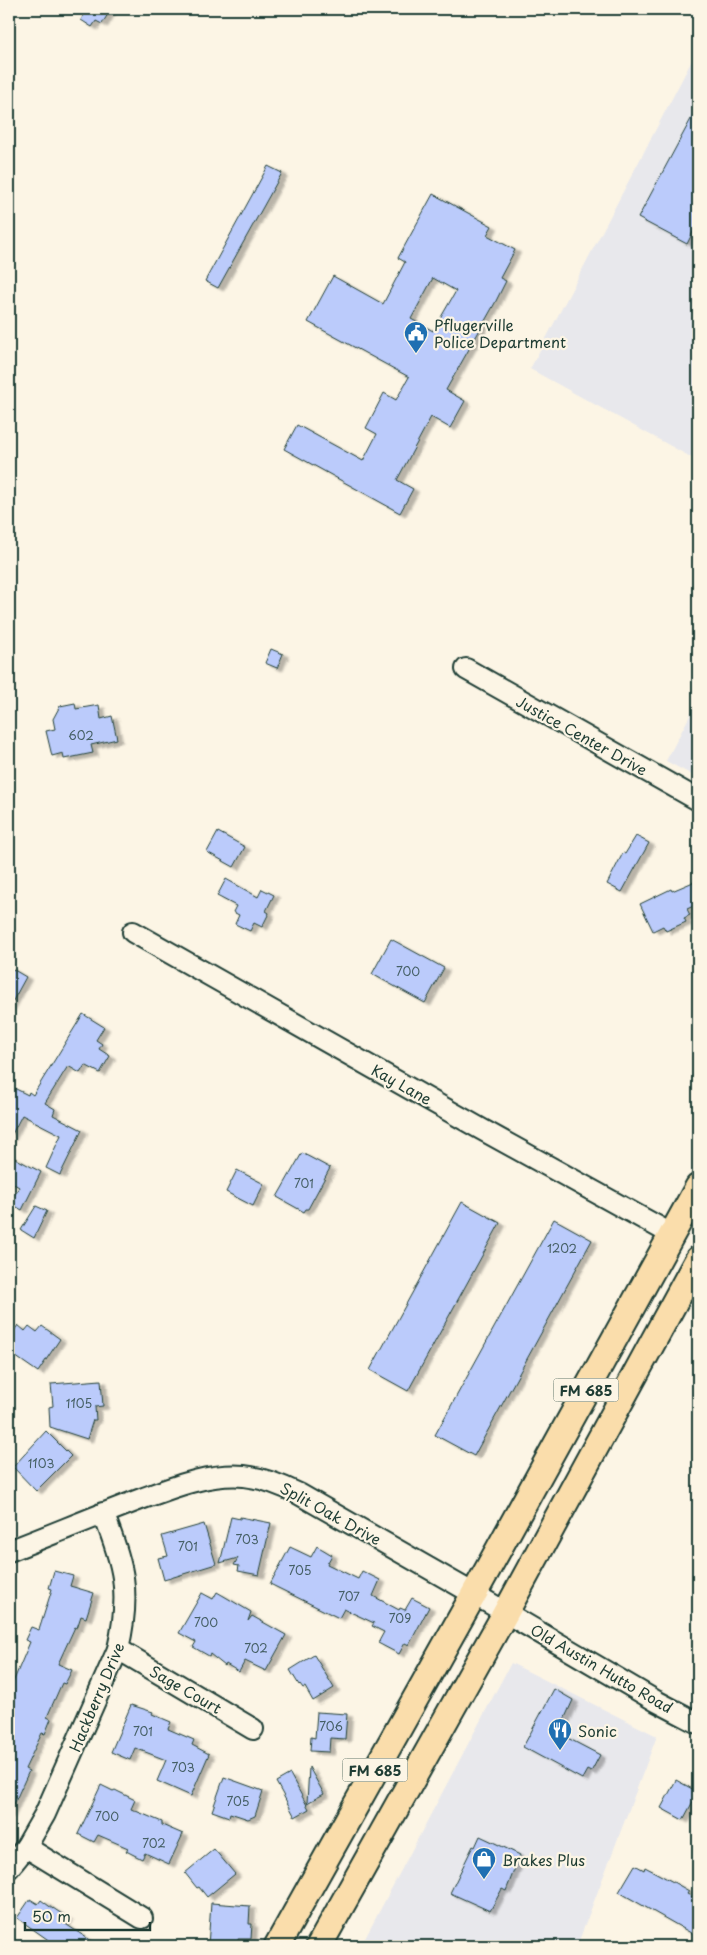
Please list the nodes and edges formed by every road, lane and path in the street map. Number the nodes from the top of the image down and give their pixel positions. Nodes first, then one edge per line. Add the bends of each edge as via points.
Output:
1 (466, 669) dead end
2 (698, 800) edge
3 (133, 932) dead end
4 (698, 1187) edge
5 (673, 1235) junction
6 (698, 1259) edge
7 (103, 1513) junction
8 (9, 1551) edge
9 (474, 1594) junction
10 (506, 1612) junction
11 (118, 1649) junction
12 (698, 1723) edge
13 (253, 1729) dead end
14 (26, 1847) junction
15 (9, 1868) edge
16 (142, 1918) dead end
17 (277, 1946) edge
18 (319, 1946) edge

1 - 2 street, Justice Center Drive
3 - 5 street, Kay Lane
4 - 5 main road, FM 685
5 - 9 main road, FM 685
6 - 10 main road, FM 685
7 - 8 street, Split Oak Drive
7 - 9 street, Split Oak Drive via 186,1483 227,1476 259,1478 299,1494
7 - 11 street, Hackberry Drive via 123,1572 124,1623
9 - 10 street, Split Oak Drive
9 - 17 main road, FM 685
10 - 12 street, Old Austin Hutto Road
10 - 18 main road, FM 685
11 - 13 street, Sage Court
11 - 14 street, Hackberry Drive via 45,1814
14 - 15 street, Hackberry Drive
14 - 16 street

